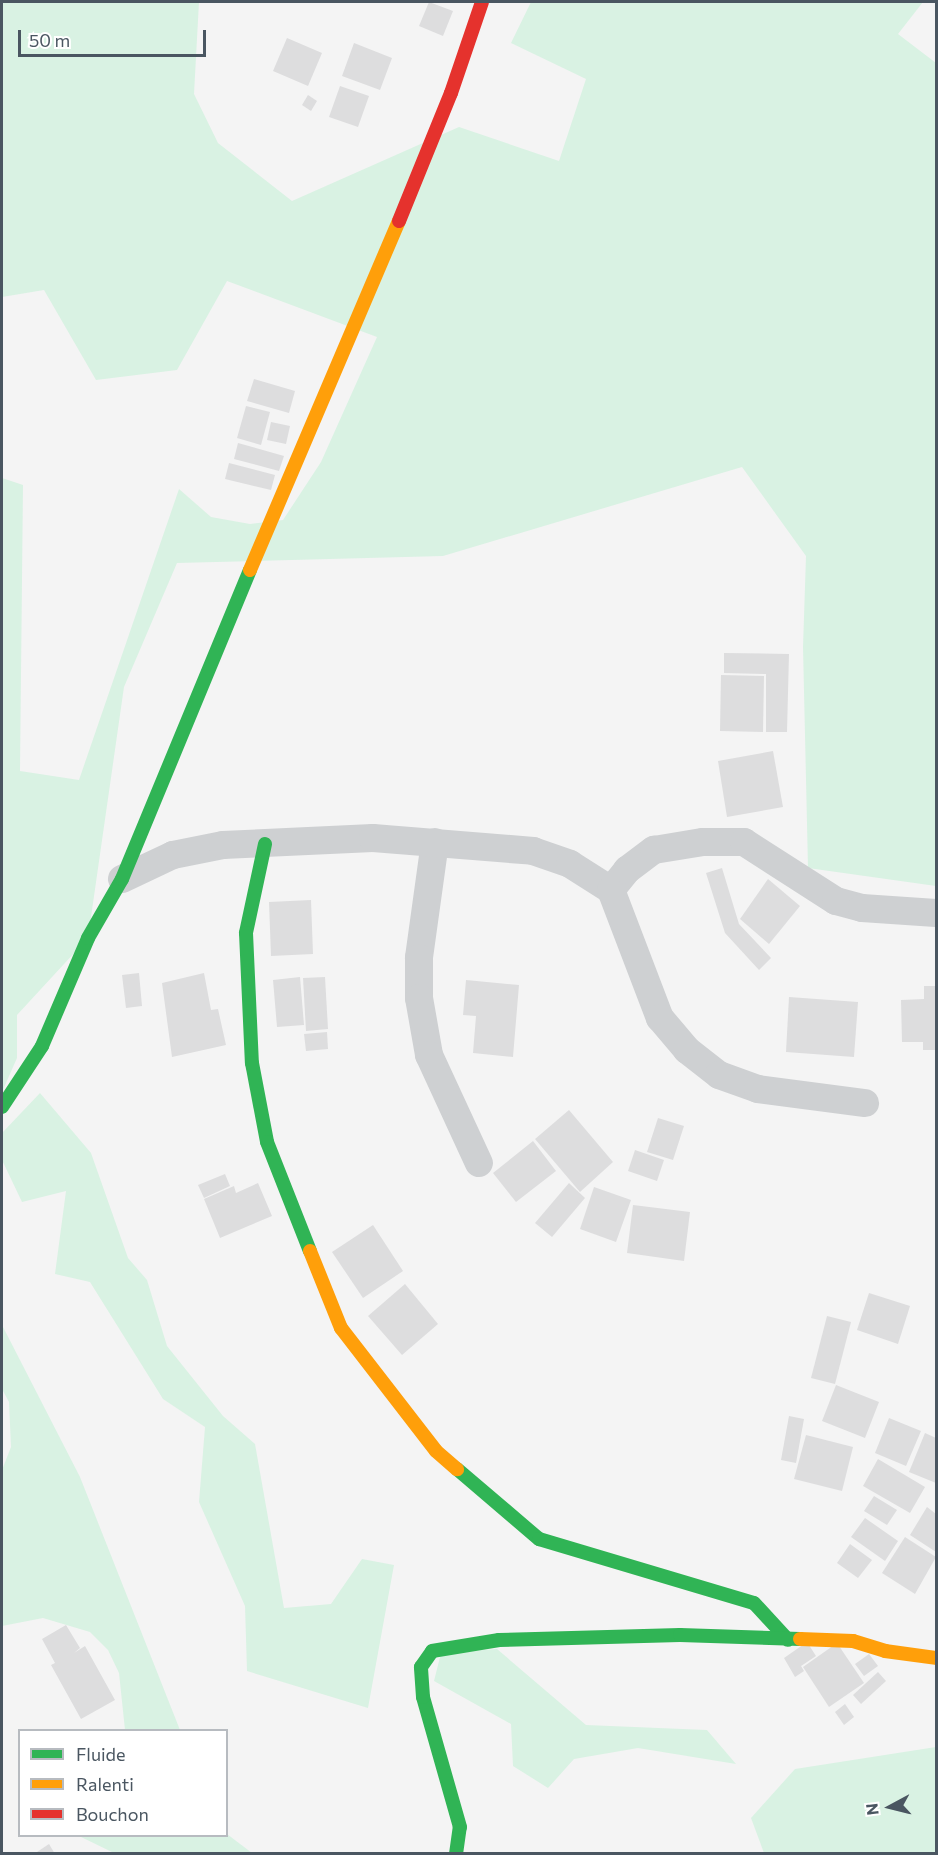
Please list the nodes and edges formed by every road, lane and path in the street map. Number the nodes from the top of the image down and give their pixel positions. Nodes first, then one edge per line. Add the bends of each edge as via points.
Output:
1 (482, 2) edge
2 (435, 842) junction
3 (265, 844) junction
4 (122, 879) junction
5 (611, 890) junction
6 (936, 913) edge
7 (865, 1103) dead end
8 (2, 1107) edge
9 (479, 1162) dead end
10 (788, 1640) junction
11 (936, 1658) edge
12 (456, 1854) edge

1 - 4 street via 451,93 364,308 206,672
2 - 3 street via 373,838
2 - 5 street via 533,851 570,864
2 - 9 street via 419,958 419,998 429,1055
3 - 4 street via 223,846 173,855
3 - 10 street via 246,933 252,1063 267,1142 341,1328 436,1451 539,1539 754,1603
4 - 8 street via 88,938 42,1046
5 - 6 street via 627,870 654,850 703,842 744,842 836,901 862,908
5 - 7 street via 660,1018 687,1050 719,1075 758,1089
10 - 11 street via 853,1641 885,1651
10 - 12 street via 680,1635 499,1640 432,1651 421,1667 423,1697 460,1827

